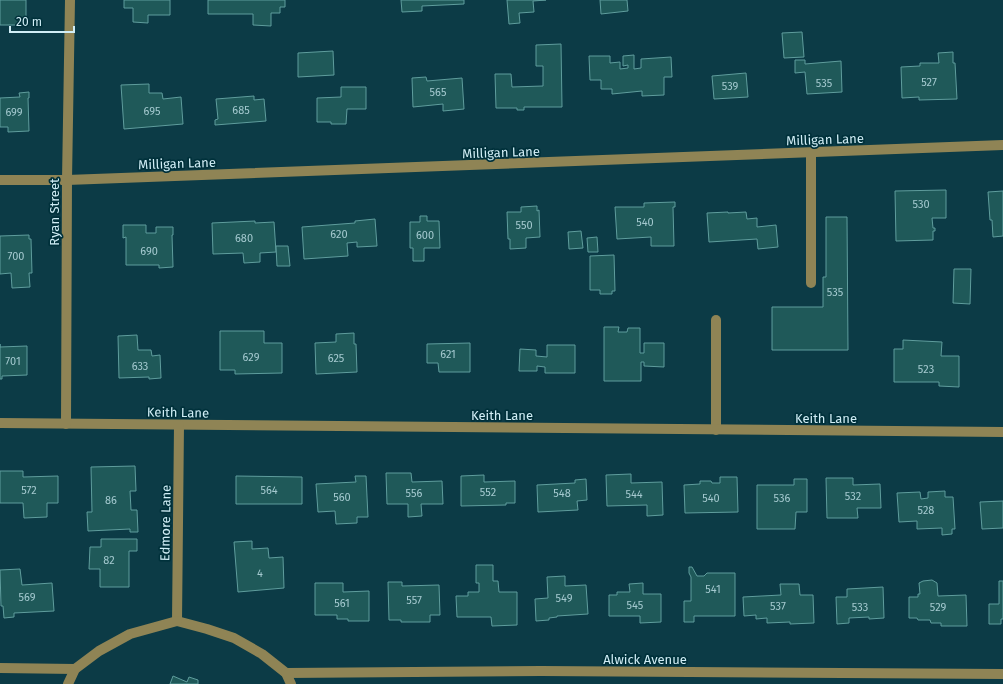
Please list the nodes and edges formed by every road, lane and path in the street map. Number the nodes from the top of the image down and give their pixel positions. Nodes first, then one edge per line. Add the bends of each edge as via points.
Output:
1 (70, 0) edge
2 (1003, 145) edge
3 (811, 153) junction
4 (0, 180) edge
5 (67, 180) junction
6 (811, 283) dead end
7 (716, 320) dead end
8 (0, 423) edge
9 (66, 424) junction
10 (179, 426) junction
11 (716, 430) junction
12 (1003, 432) edge
13 (177, 621) junction
14 (0, 668) edge
15 (75, 669) junction
16 (286, 673) junction
17 (1003, 674) edge
18 (68, 684) edge
19 (291, 684) edge

1 - 5 street, Ryan Street
2 - 3 street, Milligan Lane
3 - 5 street, Milligan Lane
3 - 6 street
4 - 5 street, Milligan Lane
5 - 9 street, Ryan Street
7 - 11 street
8 - 9 street, Keith Lane
9 - 10 street, Keith Lane
10 - 11 street, Keith Lane
10 - 13 street, Edmore Lane
11 - 12 street, Keith Lane
13 - 15 street via 130,634
13 - 16 street via 234,638 262,654
14 - 15 street
15 - 18 street
16 - 17 street, Alwick Avenue via 549,671
16 - 19 street

